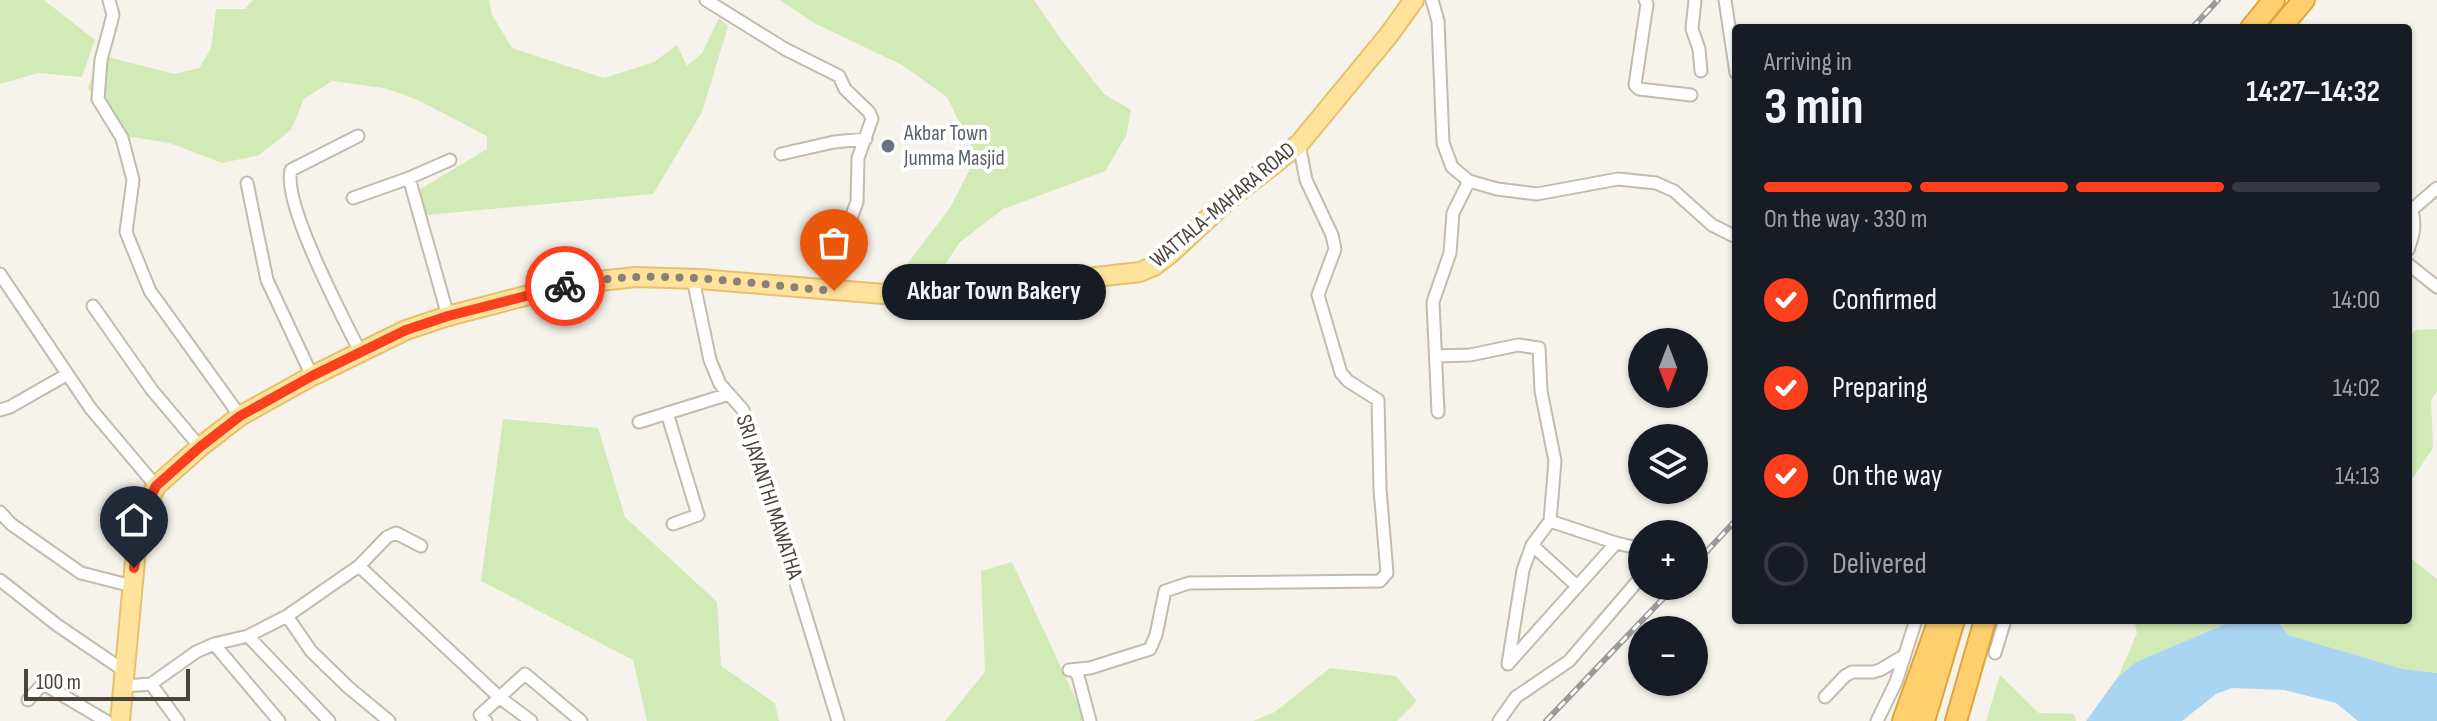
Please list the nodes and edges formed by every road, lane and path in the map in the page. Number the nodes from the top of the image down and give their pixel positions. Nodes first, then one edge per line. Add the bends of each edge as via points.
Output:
1 (109, 0) edge
2 (706, 0) edge
3 (1414, 0) edge
4 (1432, 0) edge
5 (1645, 0) edge
6 (1695, 0) edge
7 (1725, 0) edge
8 (2274, 0) edge
9 (2304, 0) edge
10 (2254, 24) edge
11 (2283, 24) edge
12 (1732, 46) edge
13 (1701, 71) dead end
14 (1691, 95) dead end
15 (358, 136) dead end
16 (866, 139) junction
17 (1299, 144) junction
18 (781, 154) dead end
19 (450, 160) dead end
20 (409, 178) junction
21 (1469, 181) junction
22 (247, 183) dead end
23 (2437, 188) edge
24 (353, 198) dead end
25 (2412, 210) edge
26 (2412, 216) edge
27 (1732, 235) edge
28 (2412, 241) edge
29 (2412, 267) edge
30 (0, 274) edge
31 (693, 279) junction
32 (2437, 287) edge
33 (834, 291) junction
34 (93, 306) dead end
35 (448, 316) junction
36 (360, 352) junction
37 (1436, 356) junction
38 (66, 375) junction
39 (312, 376) junction
40 (729, 394) junction
41 (0, 410) edge
42 (1438, 412) dead end
43 (667, 413) junction
44 (240, 416) junction
45 (639, 422) dead end
46 (200, 447) junction
47 (156, 486) junction
48 (0, 512) edge
49 (1550, 521) junction
50 (673, 524) dead end
51 (1616, 543) junction
52 (1532, 545) junction
53 (421, 546) dead end
54 (1628, 546) edge
55 (359, 566) junction
56 (0, 580) edge
57 (132, 586) junction
58 (1577, 586) junction
59 (1628, 592) edge
60 (287, 616) junction
61 (1915, 624) edge
62 (1939, 624) edge
63 (1940, 624) edge
64 (1953, 624) edge
65 (1959, 624) edge
66 (1984, 624) edge
67 (2004, 624) edge
68 (248, 636) junction
69 (214, 644) junction
70 (1995, 653) dead end
71 (1905, 655) junction
72 (125, 679) junction
73 (151, 684) junction
74 (499, 697) junction
75 (1825, 697) dead end
76 (28, 700) dead end
77 (119, 720) edge
78 (178, 721) edge
79 (279, 721) edge
80 (329, 721) edge
81 (389, 721) edge
82 (486, 721) edge
83 (531, 721) edge
84 (581, 721) edge
85 (838, 721) edge
86 (1090, 721) edge
87 (1499, 721) edge
88 (1877, 721) edge
89 (1903, 721) edge
90 (1914, 721) edge
91 (1924, 721) edge
92 (1932, 721) edge
93 (1956, 721) edge

1 - 44 street via 113,15 98,99 122,138 133,180 126,232 150,291
2 - 16 street via 839,76 869,112
3 - 17 main road, WATTALA-MAHARA ROAD
4 - 21 street via 1438,21 1443,143 1452,167
5 - 14 street via 1635,85
6 - 13 street via 1692,29
7 - 12 street
8 - 10 highway
9 - 11 highway
15 - 36 street via 291,170 289,178 300,223
16 - 18 street
16 - 33 street via 858,158 857,202 836,257
17 - 33 main road, WATTALA-MAHARA ROAD via 1171,253 1140,272 921,297
17 - 86 street via 1306,180 1335,249 1318,295 1341,373 1378,400 1387,573 1380,581 1189,583 1165,591 1150,649 1072,670
19 - 20 street
20 - 24 street
20 - 35 street
21 - 27 street via 1537,194 1618,179 1656,183
21 - 37 street via 1453,213 1450,253 1433,302
22 - 39 street via 267,280
23 - 25 street
26 - 28 street
29 - 32 street
30 - 38 street
31 - 33 main road, WATTALA-MAHARA ROAD
31 - 35 main road, WATTALA-MAHARA ROAD via 636,277 571,284
31 - 40 street, SRI JAYANTHI MAWATHA via 710,360
34 - 46 street
35 - 36 main road, WATTALA-MAHARA ROAD
36 - 39 main road, WATTALA-MAHARA ROAD
37 - 42 street
37 - 49 street via 1518,345 1539,348 1541,391 1555,461
38 - 41 street
38 - 47 street
39 - 44 main road, WATTALA-MAHARA ROAD
40 - 43 street
40 - 85 street, SRI JAYANTHI MAWATHA via 743,410
43 - 45 street
43 - 50 street via 698,515
44 - 46 main road, WATTALA-MAHARA ROAD
46 - 47 main road, WATTALA-MAHARA ROAD
47 - 57 main road, WATTALA-MAHARA ROAD via 144,511
48 - 57 street via 81,573
49 - 51 street
49 - 52 street
51 - 54 street
51 - 58 street
52 - 58 street
52 - 58 street via 1508,664
53 - 55 street via 396,533
55 - 60 street
55 - 74 street
56 - 72 street
57 - 72 main road, WATTALA-MAHARA ROAD
59 - 87 street via 1569,661 1516,697
60 - 68 street
60 - 81 street via 311,651
61 - 71 street
62 - 89 highway
63 - 90 highway
64 - 91 highway
65 - 92 highway
66 - 93 highway
67 - 70 street
68 - 69 street
68 - 80 street
69 - 73 street
69 - 79 street
71 - 75 street via 1880,670 1852,672
71 - 88 street
72 - 73 street
72 - 77 main road, WATTALA-MAHARA ROAD
73 - 78 street
74 - 82 street via 480,715
74 - 83 street
74 - 84 street via 525,674
76 - 77 street via 47,686

